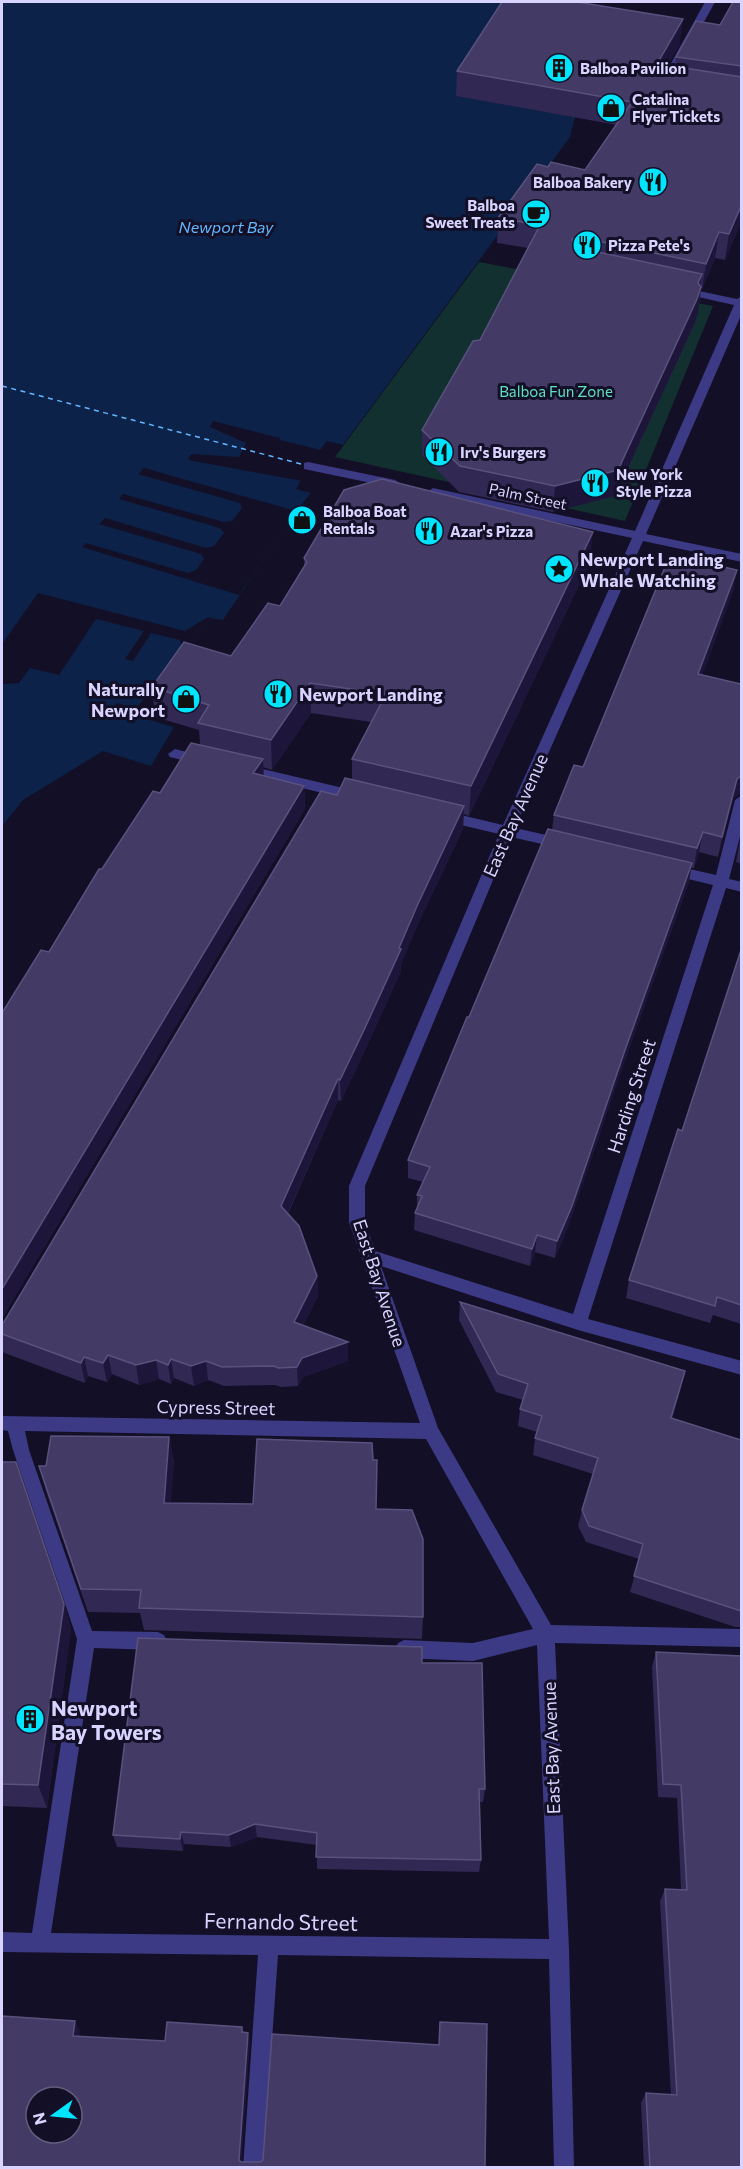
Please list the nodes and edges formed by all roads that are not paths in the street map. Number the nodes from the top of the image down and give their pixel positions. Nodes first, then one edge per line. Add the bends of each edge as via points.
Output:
1 (710, 2) edge
2 (675, 86) edge
3 (670, 288) edge
4 (741, 301) edge
5 (308, 466) dead end
6 (403, 486) edge
7 (426, 491) edge
8 (639, 537) junction
9 (741, 558) edge
10 (175, 754) dead end
11 (371, 799) edge
12 (741, 800) edge
13 (425, 812) edge
14 (507, 831) junction
15 (583, 849) edge
16 (663, 868) edge
17 (721, 882) junction
18 (741, 887) edge
19 (367, 1255) junction
20 (578, 1323) junction
21 (741, 1368) edge
22 (8, 1423) edge
23 (430, 1431) junction
24 (546, 1634) junction
25 (741, 1638) edge
26 (86, 1639) junction
27 (180, 1642) edge
28 (391, 1649) edge
29 (2, 1942) edge
30 (40, 1943) junction
31 (269, 1945) junction
32 (559, 1949) junction
33 (253, 2168) edge
34 (564, 2168) edge

1 - 2 street via 664,85
3 - 4 street
4 - 8 street, East Bay Avenue
5 - 6 street
7 - 8 street, Palm Street
8 - 9 street, Palm Street
8 - 14 street, East Bay Avenue
10 - 11 street via 324,794
12 - 17 street, Harding Street
13 - 14 street
14 - 15 street
14 - 19 street, East Bay Avenue via 357,1186 357,1222
16 - 17 street
17 - 18 street
17 - 20 street, Harding Street
19 - 20 street
19 - 23 street, East Bay Avenue
20 - 21 street
22 - 23 street, Cypress Street
22 - 26 street via 21,1450
23 - 24 street, East Bay Avenue
24 - 25 street
24 - 28 street via 473,1652
24 - 32 street, East Bay Avenue
26 - 27 street
26 - 30 street
29 - 30 street, Fernando Street
30 - 31 street, Fernando Street
31 - 32 street, Fernando Street
31 - 33 street
32 - 34 street, East Bay Avenue

